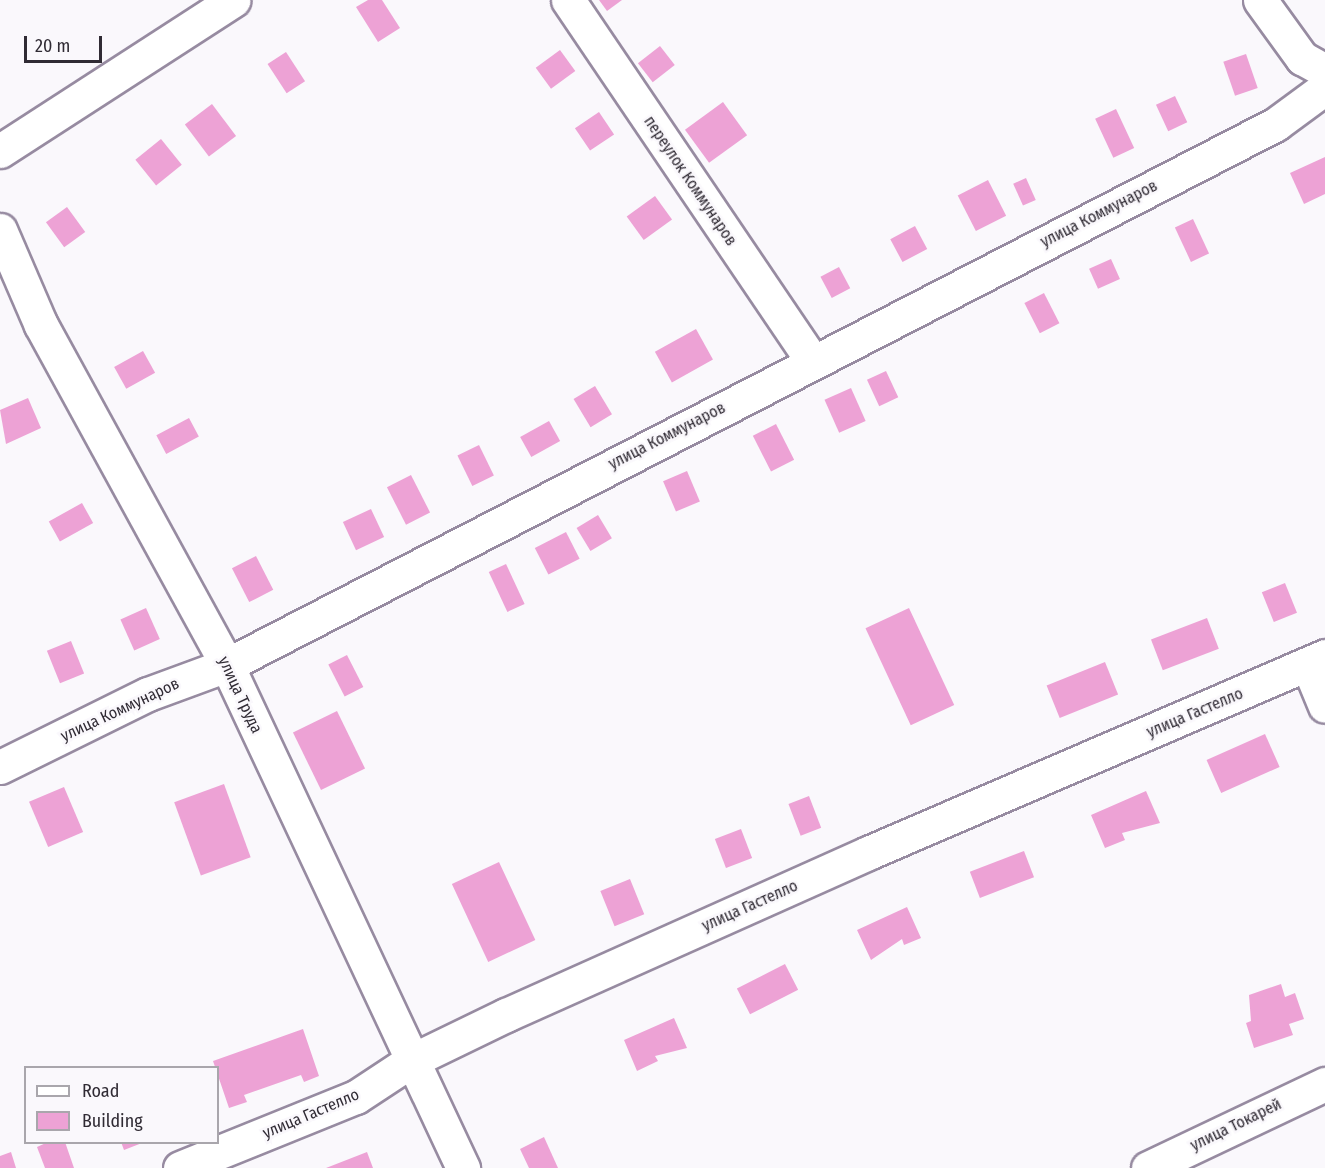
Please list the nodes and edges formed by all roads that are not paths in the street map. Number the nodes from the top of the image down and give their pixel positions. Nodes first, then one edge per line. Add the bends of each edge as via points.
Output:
1 (233, 0) edge
2 (568, 0) edge
3 (1260, 0) edge
4 (1325, 71) edge
5 (1325, 88) edge
6 (0, 151) edge
7 (0, 230) edge
8 (812, 362) junction
9 (1316, 660) edge
10 (227, 665) junction
11 (1325, 706) edge
12 (0, 767) edge
13 (409, 1062) junction
14 (1325, 1084) edge
15 (180, 1168) edge
16 (463, 1168) edge
17 (1148, 1168) edge

1 - 6 street
2 - 8 street, переулок Коммунаров
3 - 4 street via 1302,58
5 - 8 street, улица Коммунаров via 1276,124
7 - 10 street, улица Труда via 41,326
8 - 10 street, улица Коммунаров
9 - 11 street
9 - 13 street, улица Гастелло via 868,853
10 - 12 street, улица Коммунаров via 148,694
10 - 13 street, улица Труда
13 - 15 street, улица Гастелло via 356,1096
13 - 16 street, улица Труда
14 - 17 street, улица Токарей

